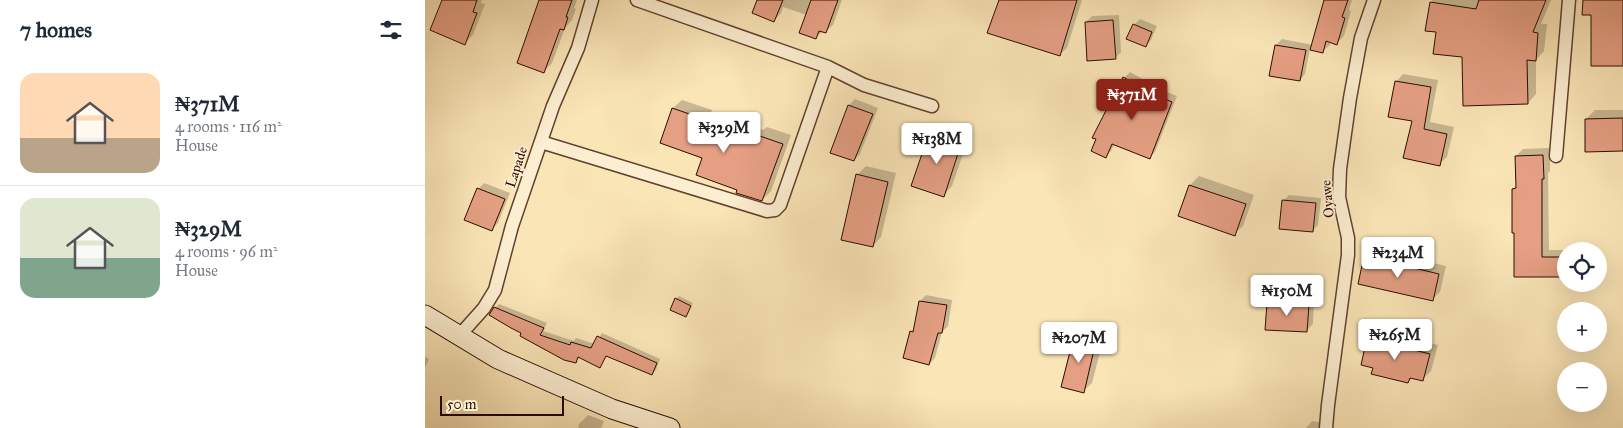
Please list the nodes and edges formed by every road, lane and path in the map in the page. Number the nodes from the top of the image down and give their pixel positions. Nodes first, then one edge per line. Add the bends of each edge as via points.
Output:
1 (592, 0) edge
2 (637, 0) edge
3 (1374, 0) edge
4 (1569, 0) edge
5 (829, 67) junction
6 (932, 106) dead end
7 (541, 142) junction
8 (1556, 156) dead end
9 (425, 315) edge
10 (459, 336) junction
11 (670, 428) edge
12 (1326, 428) edge

1 - 7 street, Lapade via 578,48
2 - 5 street
3 - 12 street, Oyawe via 1361,38 1340,169 1339,197 1348,238 1348,255
4 - 8 street
5 - 6 street via 864,85
5 - 7 street via 780,205 775,210 767,211
7 - 10 street, Lapade via 511,226 495,290
9 - 10 main road
10 - 11 main road via 498,359 611,409

